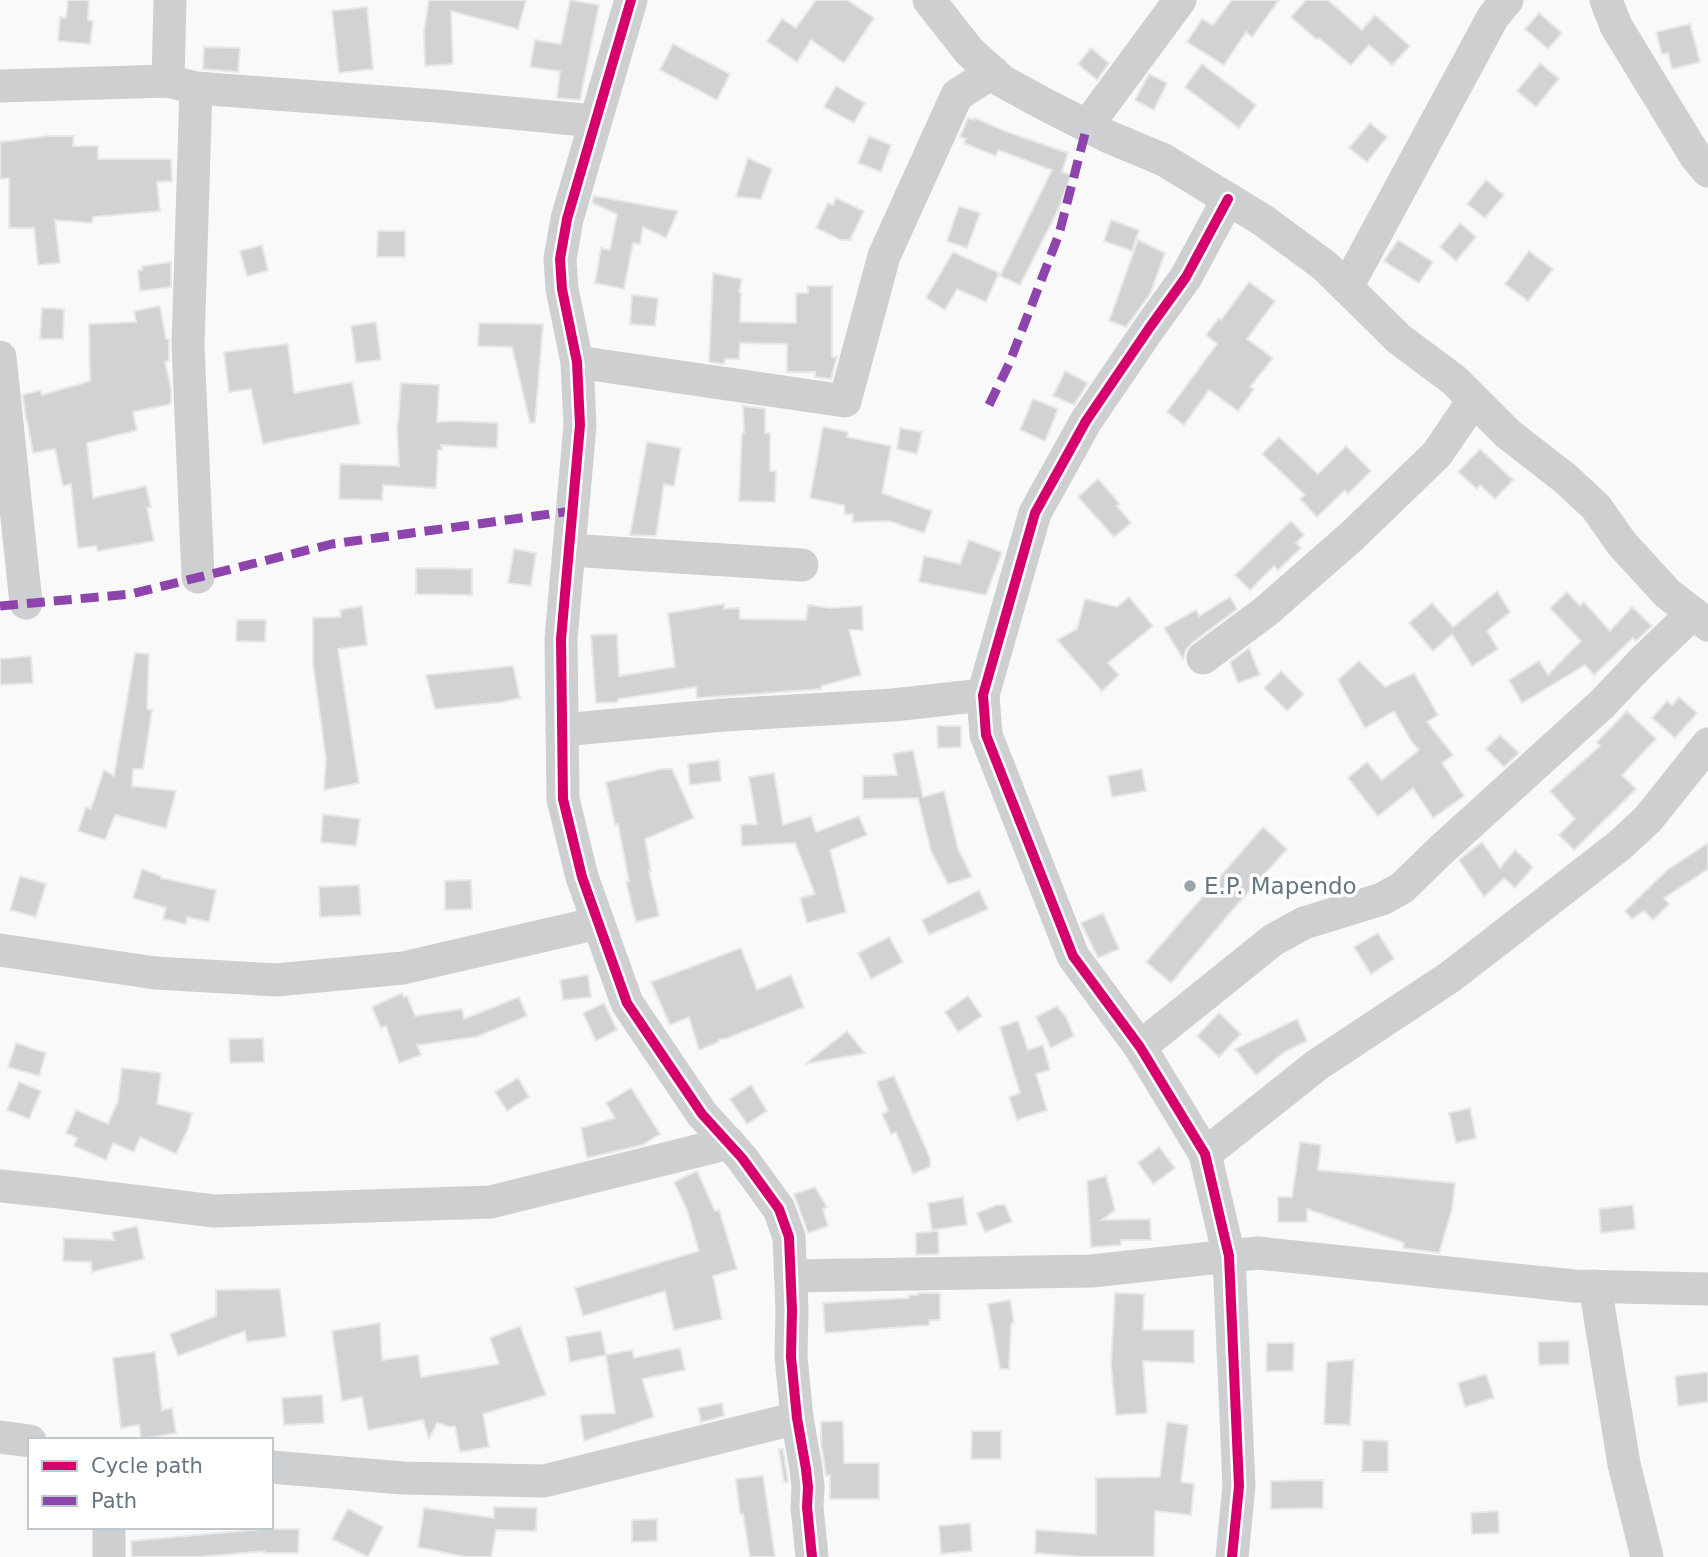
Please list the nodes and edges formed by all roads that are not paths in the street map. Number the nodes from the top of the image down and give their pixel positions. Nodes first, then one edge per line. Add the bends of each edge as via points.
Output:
1 (170, 0) edge
2 (631, 0) edge
3 (929, 0) edge
4 (1180, 0) edge
5 (1507, 0) edge
6 (1606, 0) edge
7 (993, 72) junction
8 (182, 85) junction
9 (0, 86) edge
10 (595, 121) junction
11 (1087, 126) junction
12 (1708, 171) edge
13 (1228, 199) junction
14 (1347, 287) junction
15 (0, 358) edge
16 (578, 362) junction
17 (1473, 401) junction
18 (569, 550) junction
19 (802, 565) dead end
20 (198, 577) dead end
21 (26, 603) dead end
22 (1700, 619) edge
23 (1203, 657) dead end
24 (983, 695) junction
25 (562, 730) junction
26 (1708, 744) edge
27 (598, 923) junction
28 (0, 950) edge
29 (1140, 1047) junction
30 (729, 1143) junction
31 (1205, 1154) junction
32 (0, 1186) edge
33 (1229, 1256) junction
34 (791, 1276) junction
35 (1595, 1286) junction
36 (1708, 1289) edge
37 (797, 1418) junction
38 (0, 1437) edge
39 (28, 1441) edge
40 (273, 1467) edge
41 (109, 1529) edge
42 (108, 1557) edge
43 (812, 1557) edge
44 (1233, 1557) edge
45 (1647, 1557) edge

1 - 8 street
2 - 10 street
3 - 7 street via 969,51
4 - 11 street
5 - 14 street via 1493,17
6 - 12 street via 1616,26
7 - 11 street
7 - 16 street via 957,95 884,256 845,401
8 - 9 street
8 - 10 street
8 - 20 street
10 - 16 street via 567,219 561,258 562,289
11 - 13 street via 1164,160
13 - 14 street via 1325,266
13 - 24 street via 1186,277 1086,421 1035,513
14 - 17 street via 1399,339 1454,380
15 - 21 street
16 - 18 street via 580,425
17 - 22 street via 1566,479 1668,594
17 - 23 street via 1437,454 1361,527 1265,612
18 - 19 street
18 - 25 street via 561,639
22 - 29 street via 1641,663 1402,888 1304,923 1273,940
24 - 25 street
24 - 29 street via 986,735 1073,956
25 - 27 street via 563,799
26 - 31 street via 1648,819 1620,845 1450,978 1317,1065
27 - 28 street via 403,968 276,980 155,973
27 - 30 street via 627,1003 702,1114
29 - 31 street
30 - 32 street via 491,1202 214,1211
30 - 34 street via 779,1209 789,1237
31 - 33 street
33 - 34 street via 1091,1270
33 - 35 street via 1258,1253
33 - 44 street via 1239,1486
34 - 37 street
35 - 36 street
35 - 45 street via 1624,1464
37 - 40 street via 544,1481 403,1478
37 - 43 street via 806,1468
38 - 39 street
41 - 42 street

